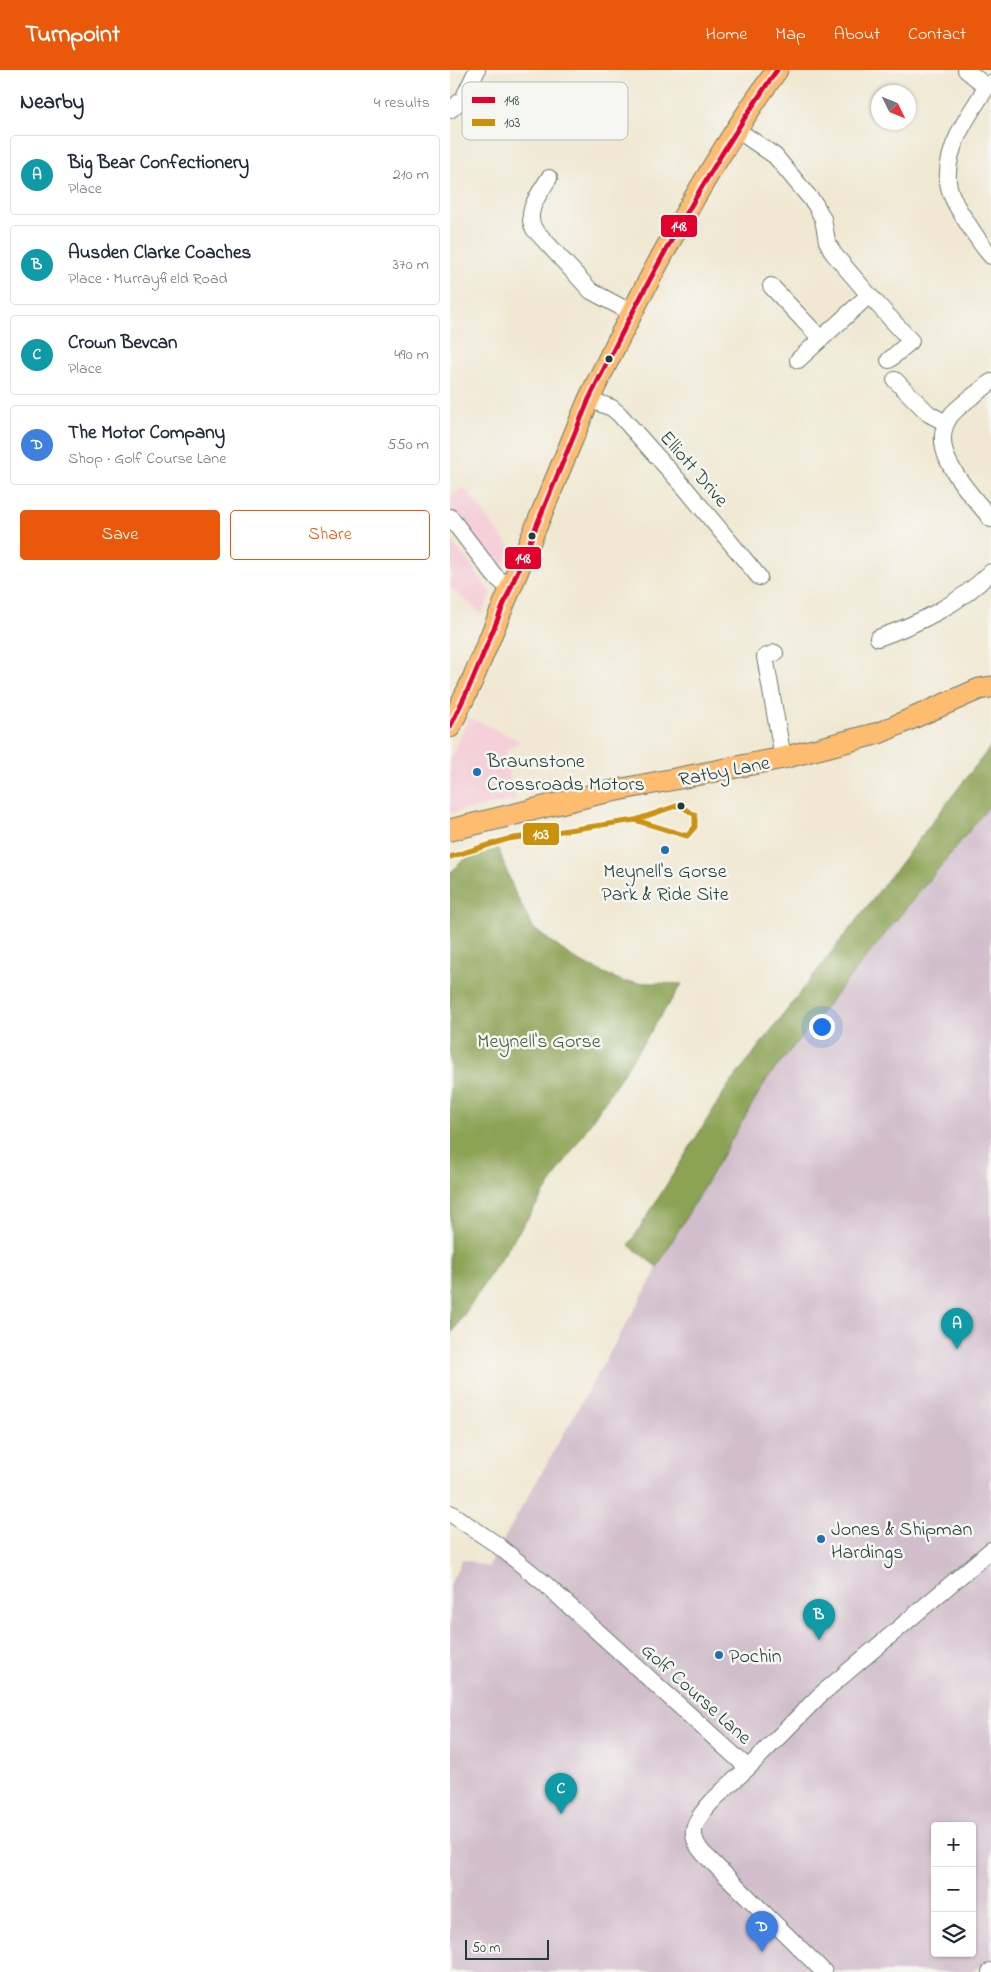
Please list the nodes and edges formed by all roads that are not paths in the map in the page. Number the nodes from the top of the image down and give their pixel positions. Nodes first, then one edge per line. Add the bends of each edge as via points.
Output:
1 (477, 70) edge
2 (777, 70) edge
3 (966, 70) edge
4 (471, 82) edge
5 (989, 85) edge
6 (462, 99) edge
7 (450, 110) edge
8 (736, 129) junction
9 (549, 178) dead end
10 (991, 256) edge
11 (771, 286) dead end
12 (868, 295) junction
13 (632, 313) junction
14 (821, 339) junction
15 (798, 360) dead end
16 (889, 360) dead end
17 (895, 380) dead end
18 (991, 382) edge
19 (589, 399) junction
20 (946, 423) junction
21 (450, 516) edge
22 (991, 519) edge
23 (991, 572) edge
24 (759, 577) dead end
25 (511, 590) junction
26 (878, 638) dead end
27 (775, 653) dead end
28 (991, 687) edge
29 (450, 727) edge
30 (783, 758) junction
31 (499, 817) junction
32 (450, 830) edge
33 (450, 842) edge
34 (450, 1513) edge
35 (991, 1550) edge
36 (748, 1768) junction
37 (824, 1972) edge

1 - 4 street
2 - 8 main road
3 - 5 street
5 - 10 street via 967,117 956,143 948,165 948,184 958,210
6 - 7 street
8 - 12 street via 776,156 804,190 823,219 833,253
8 - 13 main road
9 - 13 street via 531,210 529,217 534,229 591,291
11 - 14 street
12 - 14 street
12 - 16 street via 911,341
13 - 19 main road
14 - 15 street
17 - 20 street via 929,414
18 - 20 street via 953,413
19 - 24 street, Elliott Drive via 619,414
19 - 25 main road
20 - 22 street via 942,436 946,458
21 - 25 street via 494,575
23 - 26 street via 971,590 932,615
25 - 29 main road
27 - 30 street via 765,657
28 - 30 main road, Ratby Lane via 979,689 879,733
30 - 31 main road, Ratby Lane via 596,794
31 - 32 main road, Ratby Lane
31 - 33 main road
34 - 36 street, Golf Course Lane via 496,1544 544,1583
35 - 36 street via 819,1696
36 - 37 street, Golf Course Lane via 701,1814 694,1832 696,1844

